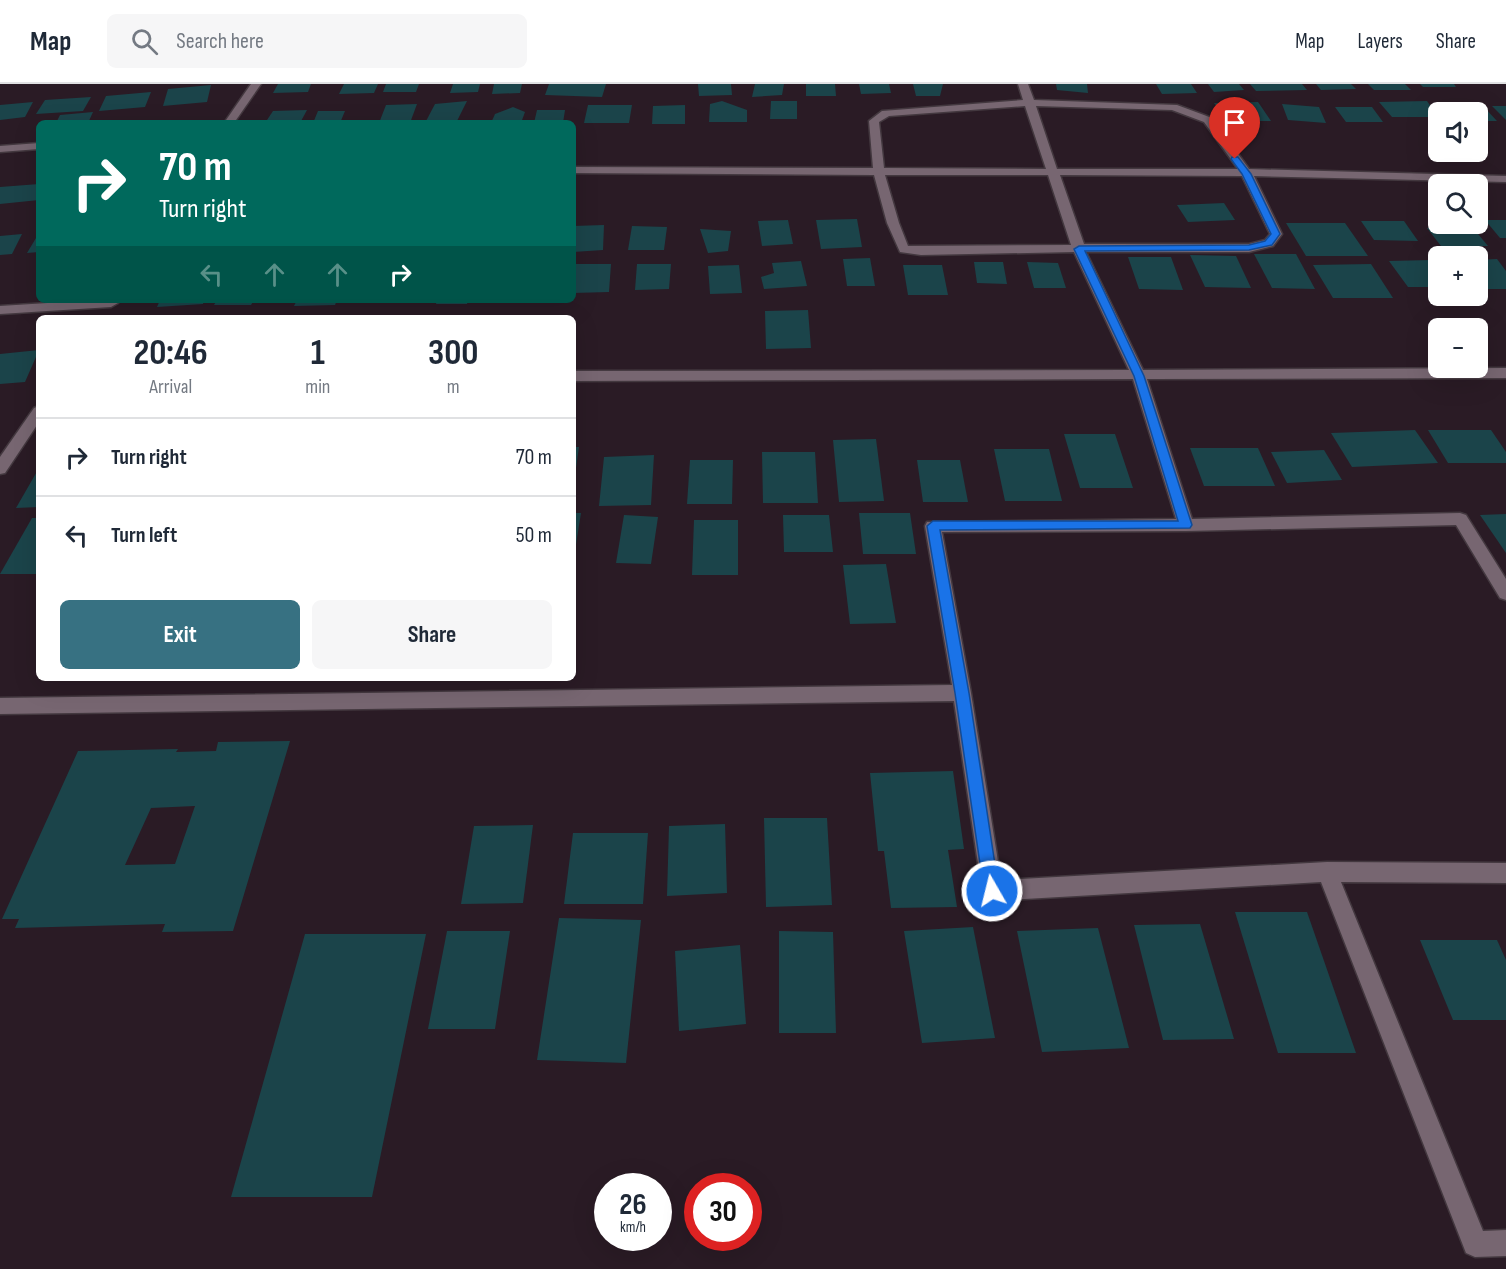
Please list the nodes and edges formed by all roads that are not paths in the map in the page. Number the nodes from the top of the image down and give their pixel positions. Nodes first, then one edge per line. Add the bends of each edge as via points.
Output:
1 (256, 84) edge
2 (1023, 84) edge
3 (1028, 103) junction
4 (232, 120) edge
5 (36, 146) edge
6 (0, 149) edge
7 (576, 170) edge
8 (881, 171) junction
9 (1053, 172) junction
10 (1246, 174) junction
11 (1506, 179) edge
12 (1079, 249) junction
13 (86, 303) edge
14 (0, 310) edge
15 (1506, 373) edge
16 (576, 376) edge
17 (1139, 376) junction
18 (36, 415) edge
19 (0, 469) edge
20 (1186, 525) junction
21 (1506, 592) edge
22 (962, 693) junction
23 (0, 706) edge
24 (1327, 872) junction
25 (1506, 873) edge
26 (1506, 1243) edge

1 - 4 street
2 - 3 street
3 - 8 street via 886,113 874,121 872,138
3 - 9 street
3 - 10 street via 1173,107 1193,113 1208,120
5 - 6 street
7 - 8 street
8 - 9 street
8 - 12 street via 897,238 904,249
9 - 10 street
9 - 12 street
10 - 11 street
10 - 12 street via 1276,234 1269,243 1249,248
12 - 17 street
13 - 14 street
15 - 17 street
16 - 17 street
17 - 20 street
18 - 19 street
20 - 21 street via 1460,519
20 - 22 street via 933,526
22 - 23 street
22 - 24 street via 992,891
24 - 25 street
24 - 26 street via 1475,1244

